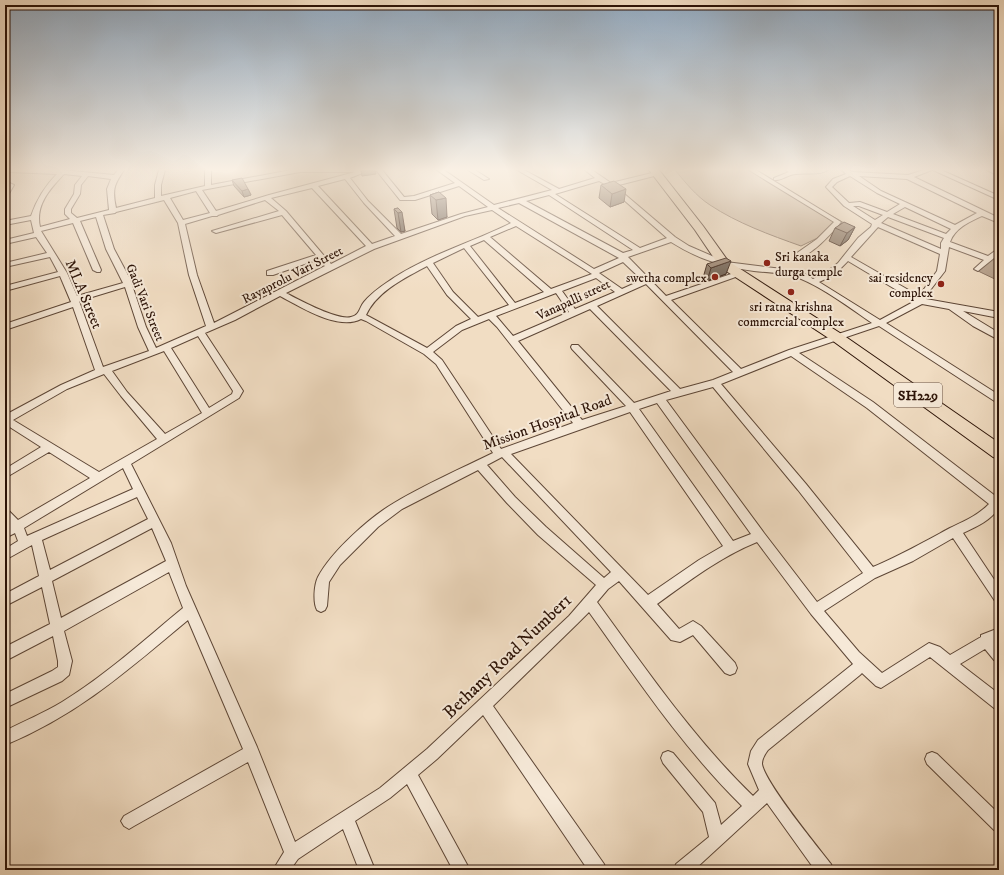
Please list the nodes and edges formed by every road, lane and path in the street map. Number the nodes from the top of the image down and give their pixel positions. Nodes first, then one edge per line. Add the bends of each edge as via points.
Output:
1 (36, 211) edge
2 (68, 211) edge
3 (117, 211) edge
4 (174, 211) edge
5 (212, 211) edge
6 (227, 211) edge
7 (337, 211) edge
8 (375, 211) edge
9 (479, 211) edge
10 (500, 211) edge
11 (539, 211) edge
12 (581, 211) edge
13 (640, 211) edge
14 (686, 211) edge
15 (820, 211) edge
16 (856, 211) edge
17 (879, 211) edge
18 (893, 211) edge
19 (919, 211) edge
20 (978, 211) edge
21 (113, 212) joint
22 (284, 212) joint
23 (982, 213) junction
24 (5, 214) edge
25 (888, 214) junction
26 (215, 215) junction
27 (99, 216) junction
28 (34, 217) junction
29 (76, 221) junction
30 (999, 221) edge
31 (516, 222) junction
32 (5, 223) edge
33 (181, 223) junction
34 (875, 224) junction
35 (955, 228) junction
36 (216, 231) dead end
37 (37, 232) junction
38 (400, 237) junction
39 (485, 237) junction
40 (672, 238) junction
41 (946, 240) junction
42 (5, 242) edge
43 (466, 246) junction
44 (370, 248) junction
45 (637, 250) junction
46 (999, 250) edge
47 (944, 253) junction
48 (51, 254) junction
49 (800, 255) dead end
50 (321, 256) junction
51 (624, 257) junction
52 (848, 258) junction
53 (989, 259) junction
54 (429, 262) junction
55 (724, 264) junction
56 (5, 265) edge
57 (330, 266) junction
58 (978, 269) dead end
59 (97, 270) dead end
60 (63, 273) junction
61 (270, 273) dead end
62 (595, 273) junction
63 (740, 274) junction
64 (647, 281) junction
65 (813, 282) junction
66 (128, 284) junction
67 (5, 289) edge
68 (553, 290) junction
69 (621, 292) junction
70 (280, 293) junction
71 (664, 299) junction
72 (921, 301) junction
73 (75, 302) junction
74 (513, 305) junction
75 (591, 305) junction
76 (952, 307) junction
77 (573, 312) junction
78 (490, 315) junction
79 (999, 315) edge
80 (361, 316) junction
81 (477, 320) junction
82 (880, 323) junction
83 (5, 327) edge
84 (212, 327) junction
85 (200, 332) junction
86 (999, 337) edge
87 (838, 338) junction
88 (512, 340) junction
89 (166, 347) junction
90 (575, 348) dead end
91 (154, 352) junction
92 (427, 352) junction
93 (792, 352) junction
94 (103, 371) junction
95 (739, 373) junction
96 (715, 383) junction
97 (678, 393) junction
98 (659, 398) junction
99 (999, 400) edge
100 (632, 407) junction
101 (208, 414) junction
102 (5, 418) edge
103 (580, 425) junction
104 (164, 440) junction
105 (49, 447) junction
106 (999, 452) edge
107 (502, 454) junction
108 (125, 461) junction
109 (479, 464) junction
110 (5, 474) edge
111 (99, 478) junction
112 (139, 491) junction
113 (5, 514) edge
114 (155, 521) junction
115 (17, 526) junction
116 (955, 531) junction
117 (5, 533) edge
118 (759, 536) junction
119 (31, 540) junction
120 (731, 548) junction
121 (5, 555) edge
122 (172, 564) junction
123 (620, 573) junction
124 (871, 574) junction
125 (46, 579) junction
126 (604, 585) junction
127 (999, 597) edge
128 (5, 600) edge
129 (589, 602) junction
130 (648, 603) junction
131 (321, 606) dead end
132 (191, 610) junction
133 (815, 610) junction
134 (58, 627) junction
135 (999, 634) edge
136 (986, 640) junction
137 (5, 654) edge
138 (999, 654) edge
139 (949, 664) junction
140 (864, 666) junction
141 (730, 668) dead end
142 (5, 701) edge
143 (999, 703) edge
144 (483, 704) junction
145 (5, 738) edge
146 (252, 752) junction
147 (668, 758) dead end
148 (932, 759) dead end
149 (409, 773) junction
150 (768, 792) junction
151 (753, 806) junction
152 (346, 818) junction
153 (129, 821) dead end
154 (999, 824) edge
155 (717, 840) junction
156 (292, 853) junction
157 (281, 870) edge
158 (367, 870) edge
159 (462, 870) edge
160 (598, 870) edge
161 (682, 870) edge
162 (825, 870) edge

1 - 28 street
2 - 29 street
3 - 21 street
4 - 33 street
5 - 26 street
6 - 26 street
7 - 44 street
8 - 38 street
9 - 38 street, Rayaprolu Vari Street
10 - 31 street
11 - 51 street
12 - 45 street
13 - 40 street
14 - 55 main road, SH229
15 - 49 street via 838,222 820,242
16 - 34 street
17 - 25 street
18 - 25 street
19 - 35 street
20 - 23 street
21 - 27 street
22 - 36 street
22 - 50 street
23 - 30 street
23 - 35 street
24 - 32 street
25 - 34 street
25 - 41 street
26 - 33 street
27 - 29 street
27 - 66 street, Gadi Vari Street via 110,249
28 - 32 street
28 - 37 street
29 - 37 street
29 - 59 street
31 - 39 street
31 - 62 street, Vanapalli street
33 - 84 street via 193,275
34 - 47 street
34 - 52 street
35 - 41 street
37 - 42 street
37 - 48 street, MLA Street
38 - 44 street, Rayaprolu Vari Street
39 - 43 street
39 - 68 street
40 - 45 street
40 - 55 street via 686,248
41 - 47 street
41 - 53 street
43 - 54 street
43 - 74 street
44 - 57 street, Rayaprolu Vari Street
45 - 51 street
46 - 53 street
47 - 72 street via 941,271
48 - 56 street
48 - 60 street, MLA Street
50 - 57 street
50 - 61 street
51 - 62 street
51 - 64 street
52 - 65 street via 831,273
52 - 72 street
53 - 58 street
54 - 80 street via 389,284 366,305
54 - 81 street via 440,282
55 - 63 main road, SH229
55 - 65 street via 782,271
57 - 70 street, Rayaprolu Vari Street
60 - 67 street
60 - 73 street, MLA Street
62 - 68 street
62 - 69 street, Vanapalli street
63 - 71 street
63 - 87 main road, SH229
64 - 69 street
64 - 71 street
65 - 82 street
66 - 73 street
66 - 91 street, Gadi Vari Street via 142,327
68 - 74 street
68 - 77 street
69 - 75 street, Vanapalli street
70 - 80 street via 344,320
70 - 84 street, Rayaprolu Vari Street
71 - 95 street
72 - 76 street
72 - 82 street, Mission Hospital Road
73 - 83 street
73 - 94 street, MLA Street
74 - 78 street
75 - 77 street, Vanapalli street
75 - 97 street
76 - 79 street
76 - 86 street
77 - 88 street, Vanapalli street
78 - 81 street
78 - 88 street
80 - 92 street
81 - 92 street via 459,328
82 - 87 street, Mission Hospital Road
82 - 99 street
84 - 85 street, Rayaprolu Vari Street
85 - 89 street, Rayaprolu Vari Street
85 - 101 street via 238,391 236,396
87 - 93 street, Mission Hospital Road
87 - 106 main road, SH229
88 - 103 street
89 - 91 street, Rayaprolu Vari Street
89 - 101 street
90 - 100 street
91 - 94 street, Rayaprolu Vari Street
92 - 107 street via 439,362
93 - 95 street, Mission Hospital Road
93 - 116 street via 852,392 994,501 994,506 985,516
94 - 102 street, Rayaprolu Vari Street via 64,387
94 - 104 street, MLA Street
95 - 96 street, Mission Hospital Road
96 - 97 street, Mission Hospital Road
96 - 124 street
97 - 98 street, Mission Hospital Road
98 - 100 street, Mission Hospital Road
98 - 118 street
100 - 103 street, Mission Hospital Road
100 - 120 street
101 - 104 street
102 - 105 street
103 - 107 street, Mission Hospital Road
104 - 108 street
105 - 110 street
105 - 111 street
107 - 109 street, Mission Hospital Road
107 - 123 street
108 - 111 street
108 - 112 street
109 - 126 street via 542,531
109 - 131 street, Mission Hospital Road via 398,506 374,522 336,561 323,580
111 - 115 street
112 - 114 street
112 - 119 street
113 - 115 street
114 - 122 street
114 - 125 street
115 - 117 street
115 - 119 street
116 - 124 street via 909,557
116 - 127 street
118 - 120 street
118 - 133 street
119 - 121 street
119 - 125 street
120 - 130 street via 703,564
122 - 132 street
122 - 134 street
123 - 126 street, Bethany Road Number1
123 - 130 street
124 - 133 street
125 - 128 street
125 - 134 street
126 - 129 street, Bethany Road Number1
129 - 144 street, Bethany Road Number1
129 - 151 street via 677,723 726,780
130 - 141 street via 676,635 680,636 693,627 697,630
132 - 145 street via 107,678 68,705
132 - 146 street
133 - 140 street
134 - 137 street
134 - 142 street via 65,660 64,670 57,676
135 - 136 street
136 - 138 street
136 - 139 street
139 - 140 street via 935,652 928,650 880,681
139 - 143 street
140 - 150 street via 855,670 764,745 757,754 755,765
144 - 149 street, Bethany Road Number1
144 - 160 street
146 - 153 street
146 - 156 street
147 - 155 street via 710,808
148 - 154 street
149 - 152 street, Bethany Road Number1
149 - 159 street
150 - 151 street
150 - 162 street
151 - 155 street
152 - 156 street, Bethany Road Number1
152 - 158 street
155 - 161 street
156 - 157 street

